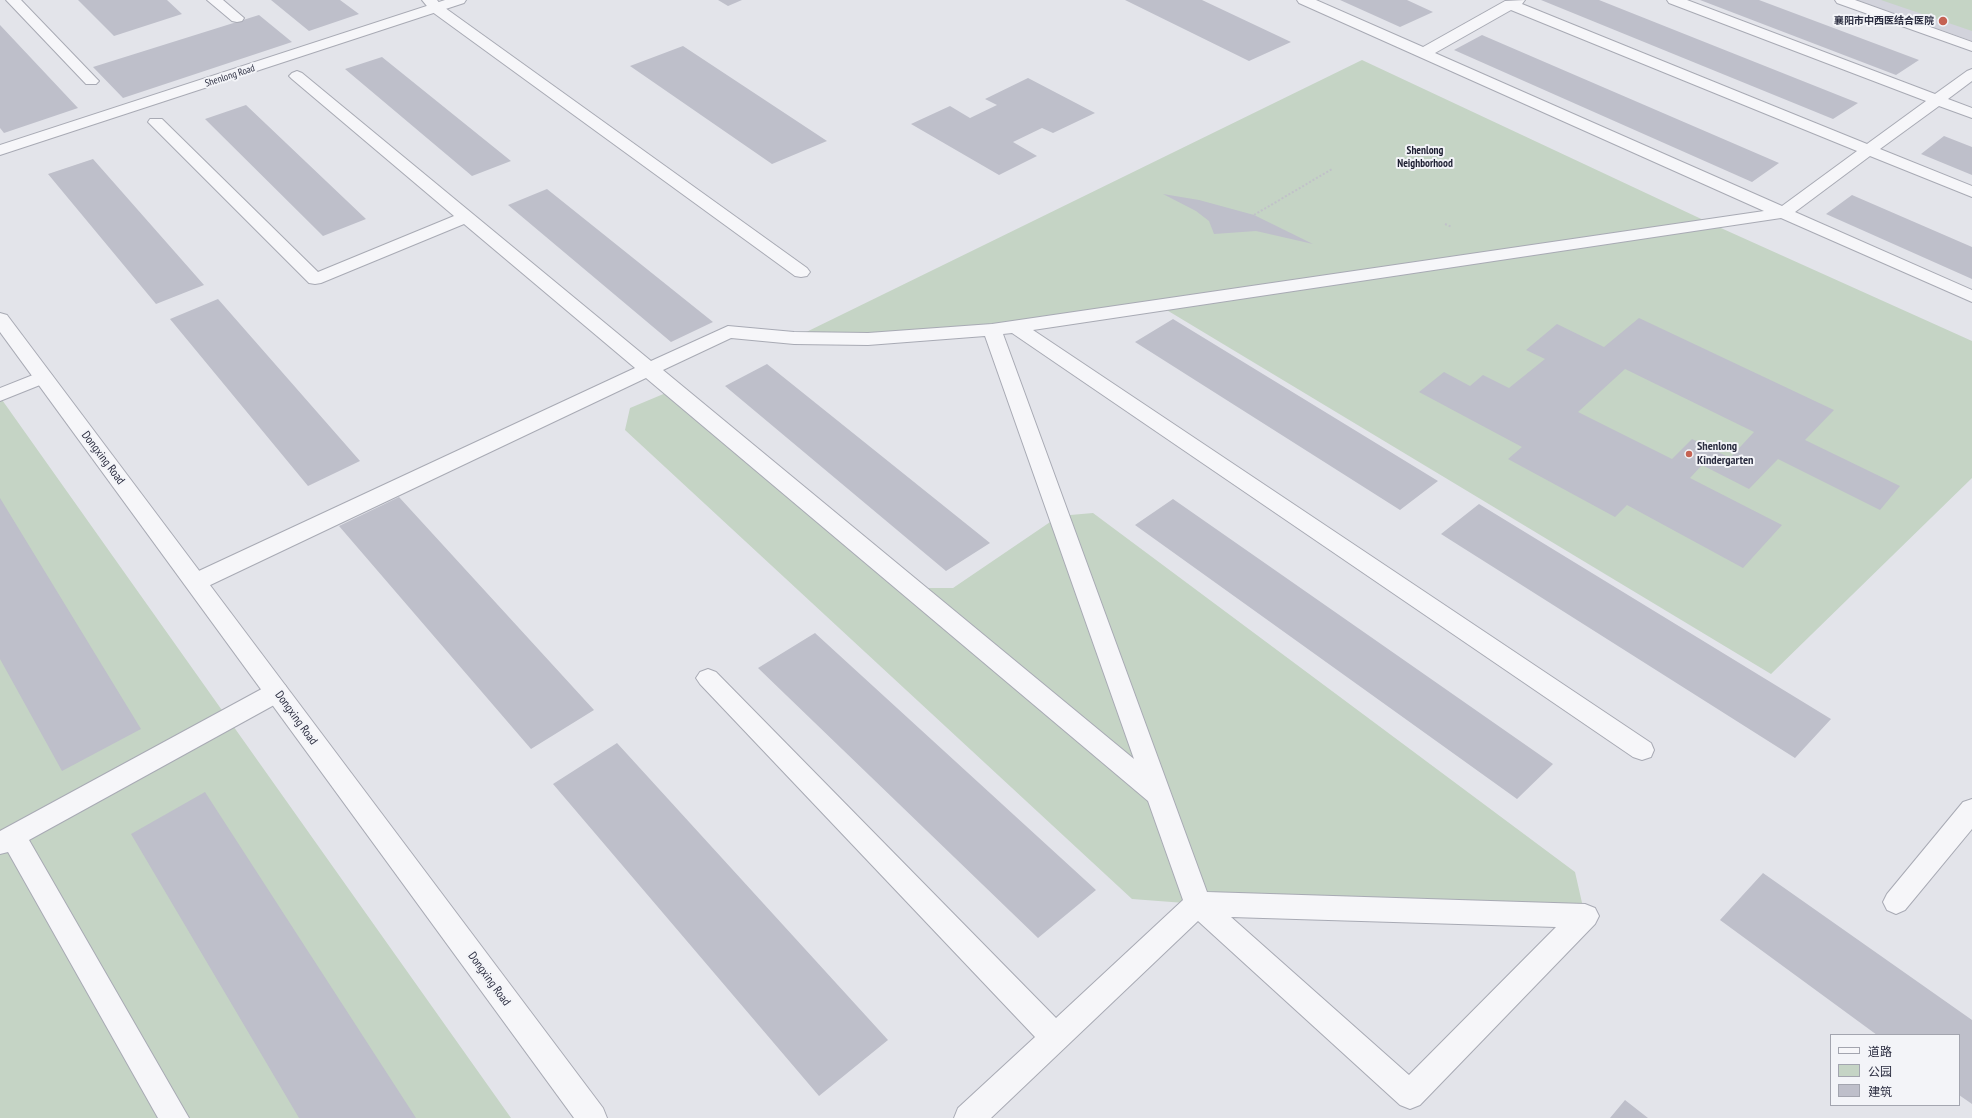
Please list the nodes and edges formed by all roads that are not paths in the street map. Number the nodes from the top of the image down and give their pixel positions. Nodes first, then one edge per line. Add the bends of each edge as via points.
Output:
1 (13, 0) edge
2 (214, 0) edge
3 (413, 0) edge
4 (459, 0) edge
5 (1304, 0) edge
6 (1674, 0) edge
7 (1842, 0) edge
8 (1514, 2) edge
9 (432, 4) edge
10 (236, 18) dead end
11 (1972, 47) edge
12 (1422, 53) junction
13 (1972, 74) edge
14 (297, 76) dead end
15 (91, 81) dead end
16 (1937, 100) junction
17 (1972, 113) edge
18 (156, 122) dead end
19 (0, 150) edge
20 (1869, 150) junction
21 (1972, 192) edge
22 (1783, 213) junction
23 (467, 217) junction
24 (800, 272) dead end
25 (1972, 297) edge
26 (0, 318) edge
27 (1016, 327) junction
28 (992, 330) junction
29 (649, 369) junction
30 (42, 377) junction
31 (0, 394) edge
32 (196, 582) junction
33 (708, 678) dead end
34 (277, 692) junction
35 (1642, 750) dead end
36 (1160, 796) junction
37 (1972, 810) edge
38 (7, 840) edge
39 (1896, 902) dead end
40 (1198, 904) junction
41 (1055, 1037) junction
42 (174, 1118) edge
43 (592, 1118) edge
44 (969, 1118) edge

1 - 15 street
2 - 10 street
3 - 9 street
4 - 9 street, Shenlong Road
5 - 12 street
6 - 16 street
7 - 11 street
8 - 12 street
8 - 20 street
9 - 19 street, Shenlong Road
9 - 24 street
12 - 22 street
13 - 16 street
14 - 23 street
16 - 17 street
16 - 20 street
18 - 23 street via 315,279
20 - 21 street
20 - 22 street
22 - 25 street
22 - 27 street
23 - 29 street
26 - 30 street, Dongxing Road
27 - 28 street
27 - 35 street
28 - 29 street via 868,339 794,338 728,332
28 - 36 street
29 - 32 street
29 - 36 street
30 - 31 street
30 - 32 street, Dongxing Road
32 - 34 street, Dongxing Road
33 - 41 street
34 - 38 street
34 - 43 street, Dongxing Road
36 - 40 street
37 - 39 street
38 - 42 street
40 - 40 street via 1222,905 1585,916 1410,1095
40 - 41 street
41 - 44 street

